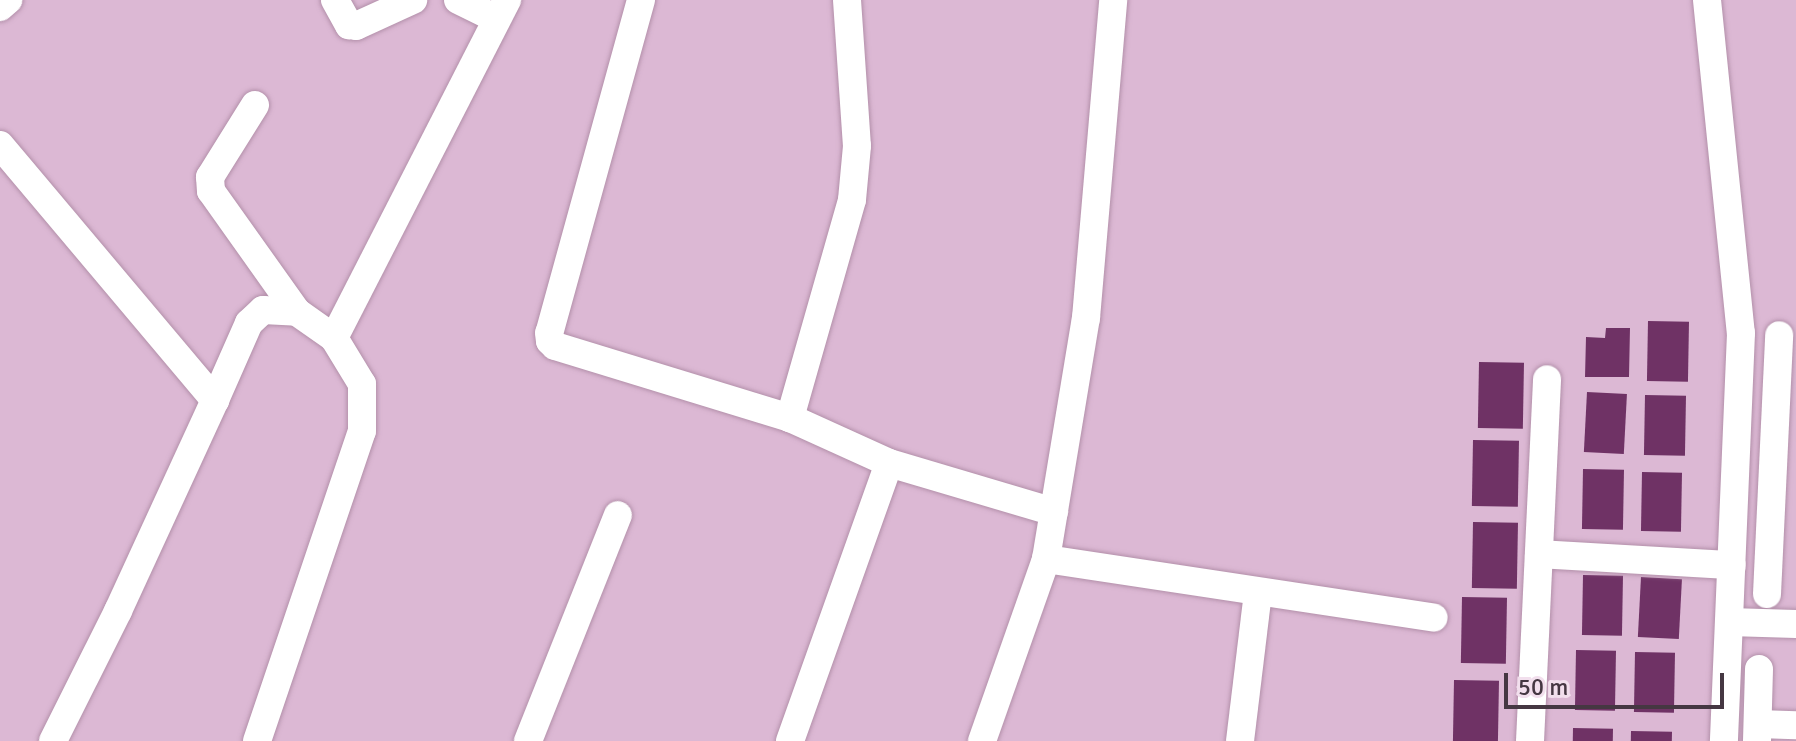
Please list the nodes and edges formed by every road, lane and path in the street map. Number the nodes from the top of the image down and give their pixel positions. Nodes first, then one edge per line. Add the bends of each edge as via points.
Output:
1 (8, 0) edge
2 (335, 0) edge
3 (413, 0) edge
4 (458, 0) edge
5 (641, 0) edge
6 (847, 0) edge
7 (1113, 0) edge
8 (1707, 0) edge
9 (0, 7) edge
10 (502, 9) edge
11 (255, 105) dead end
12 (0, 145) edge
13 (297, 312) junction
14 (1779, 335) dead end
15 (334, 338) junction
16 (1547, 379) dead end
17 (215, 400) junction
18 (1786, 414) edge
19 (790, 418) junction
20 (889, 463) junction
21 (1054, 512) junction
22 (1784, 512) edge
23 (618, 515) dead end
24 (1539, 554) junction
25 (1046, 559) junction
26 (1732, 565) junction
27 (1258, 592) junction
28 (1767, 594) dead end
29 (1434, 618) dead end
30 (1729, 622) junction
31 (1796, 624) edge
32 (1759, 669) dead end
33 (1796, 725) edge
34 (1758, 732) edge
35 (53, 741) edge
36 (257, 741) edge
37 (528, 741) edge
38 (790, 741) edge
39 (982, 741) edge
40 (1240, 741) edge
41 (1530, 741) edge
42 (1724, 741) edge

1 - 9 street
2 - 3 street via 349,25 356,26
4 - 10 street
5 - 19 street via 550,341
6 - 19 street via 857,146 852,200
7 - 21 street via 1086,318
8 - 26 street via 1741,333
10 - 15 street
11 - 13 street via 210,177 211,191
12 - 17 street
13 - 15 street
13 - 17 street via 263,310 249,323
14 - 18 street
15 - 36 street via 362,384 362,431
16 - 24 street
17 - 35 street
18 - 22 street
19 - 20 street
20 - 21 street
20 - 38 street
21 - 25 street
22 - 28 street
23 - 37 street
24 - 26 street
24 - 41 street
25 - 27 street
25 - 39 street
26 - 30 street
27 - 29 street
27 - 40 street
30 - 31 street
30 - 42 street
32 - 34 street
33 - 34 street

